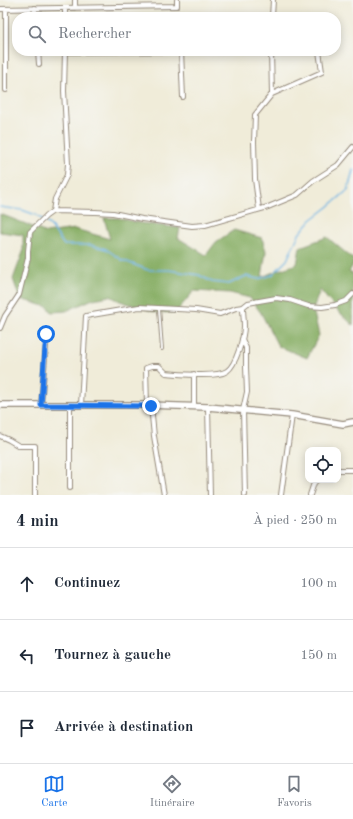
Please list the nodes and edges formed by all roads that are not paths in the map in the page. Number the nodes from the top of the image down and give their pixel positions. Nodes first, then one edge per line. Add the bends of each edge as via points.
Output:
1 (74, 0) edge
2 (177, 0) edge
3 (273, 0) edge
4 (35, 8) junction
5 (65, 8) junction
6 (75, 8) junction
7 (0, 9) edge
8 (6, 9) junction
9 (35, 12) edge
10 (65, 12) edge
11 (272, 12) edge
12 (38, 56) edge
13 (65, 56) edge
14 (181, 56) edge
15 (271, 56) edge
16 (320, 56) edge
17 (39, 64) dead end
18 (6, 90) dead end
19 (272, 94) junction
20 (183, 97) dead end
21 (353, 147) edge
22 (259, 209) junction
23 (53, 211) junction
24 (353, 294) edge
25 (243, 307) junction
26 (159, 309) junction
27 (0, 328) edge
28 (46, 334) dead end
29 (242, 339) junction
30 (162, 349) dead end
31 (194, 374) junction
32 (0, 405) edge
33 (41, 405) junction
34 (70, 405) junction
35 (81, 405) junction
36 (149, 405) junction
37 (194, 407) junction
38 (208, 407) junction
39 (244, 410) junction
40 (292, 415) junction
41 (353, 422) edge
42 (0, 436) edge
43 (341, 470) edge
44 (353, 470) edge
45 (314, 483) edge
46 (70, 488) dead end
47 (35, 495) edge
48 (164, 495) edge
49 (210, 495) edge
50 (245, 495) edge
51 (281, 495) edge
52 (310, 495) edge

1 - 6 street
2 - 6 street via 177,6
3 - 11 street
4 - 5 street
4 - 8 street
4 - 9 street
5 - 6 street
5 - 10 street
7 - 8 street
8 - 18 street
12 - 17 street
13 - 23 street via 68,164 67,175 55,199
14 - 20 street
15 - 19 street
16 - 19 street via 322,72
19 - 22 street via 255,115 254,142
21 - 22 street via 338,165 296,195
22 - 23 street via 205,225 192,226 113,213
23 - 27 street via 30,232 28,258 19,295 4,316
24 - 25 street via 346,301 329,306 308,306 276,298 248,303
25 - 26 street via 220,314 196,310
25 - 29 street
26 - 30 lane
26 - 35 street via 139,307 86,316
28 - 33 street
29 - 31 street via 232,366 227,372 216,375
29 - 39 street via 246,348 247,392
31 - 36 street via 166,373 159,366 146,368
31 - 37 street
32 - 33 street
33 - 34 street
34 - 35 street
34 - 46 street
35 - 36 street
36 - 37 street
36 - 48 street
37 - 38 street
38 - 39 street
38 - 49 street
39 - 40 street
39 - 50 street
40 - 41 street via 343,424
40 - 51 street
42 - 47 street via 19,446 35,446
43 - 44 street
45 - 52 street

